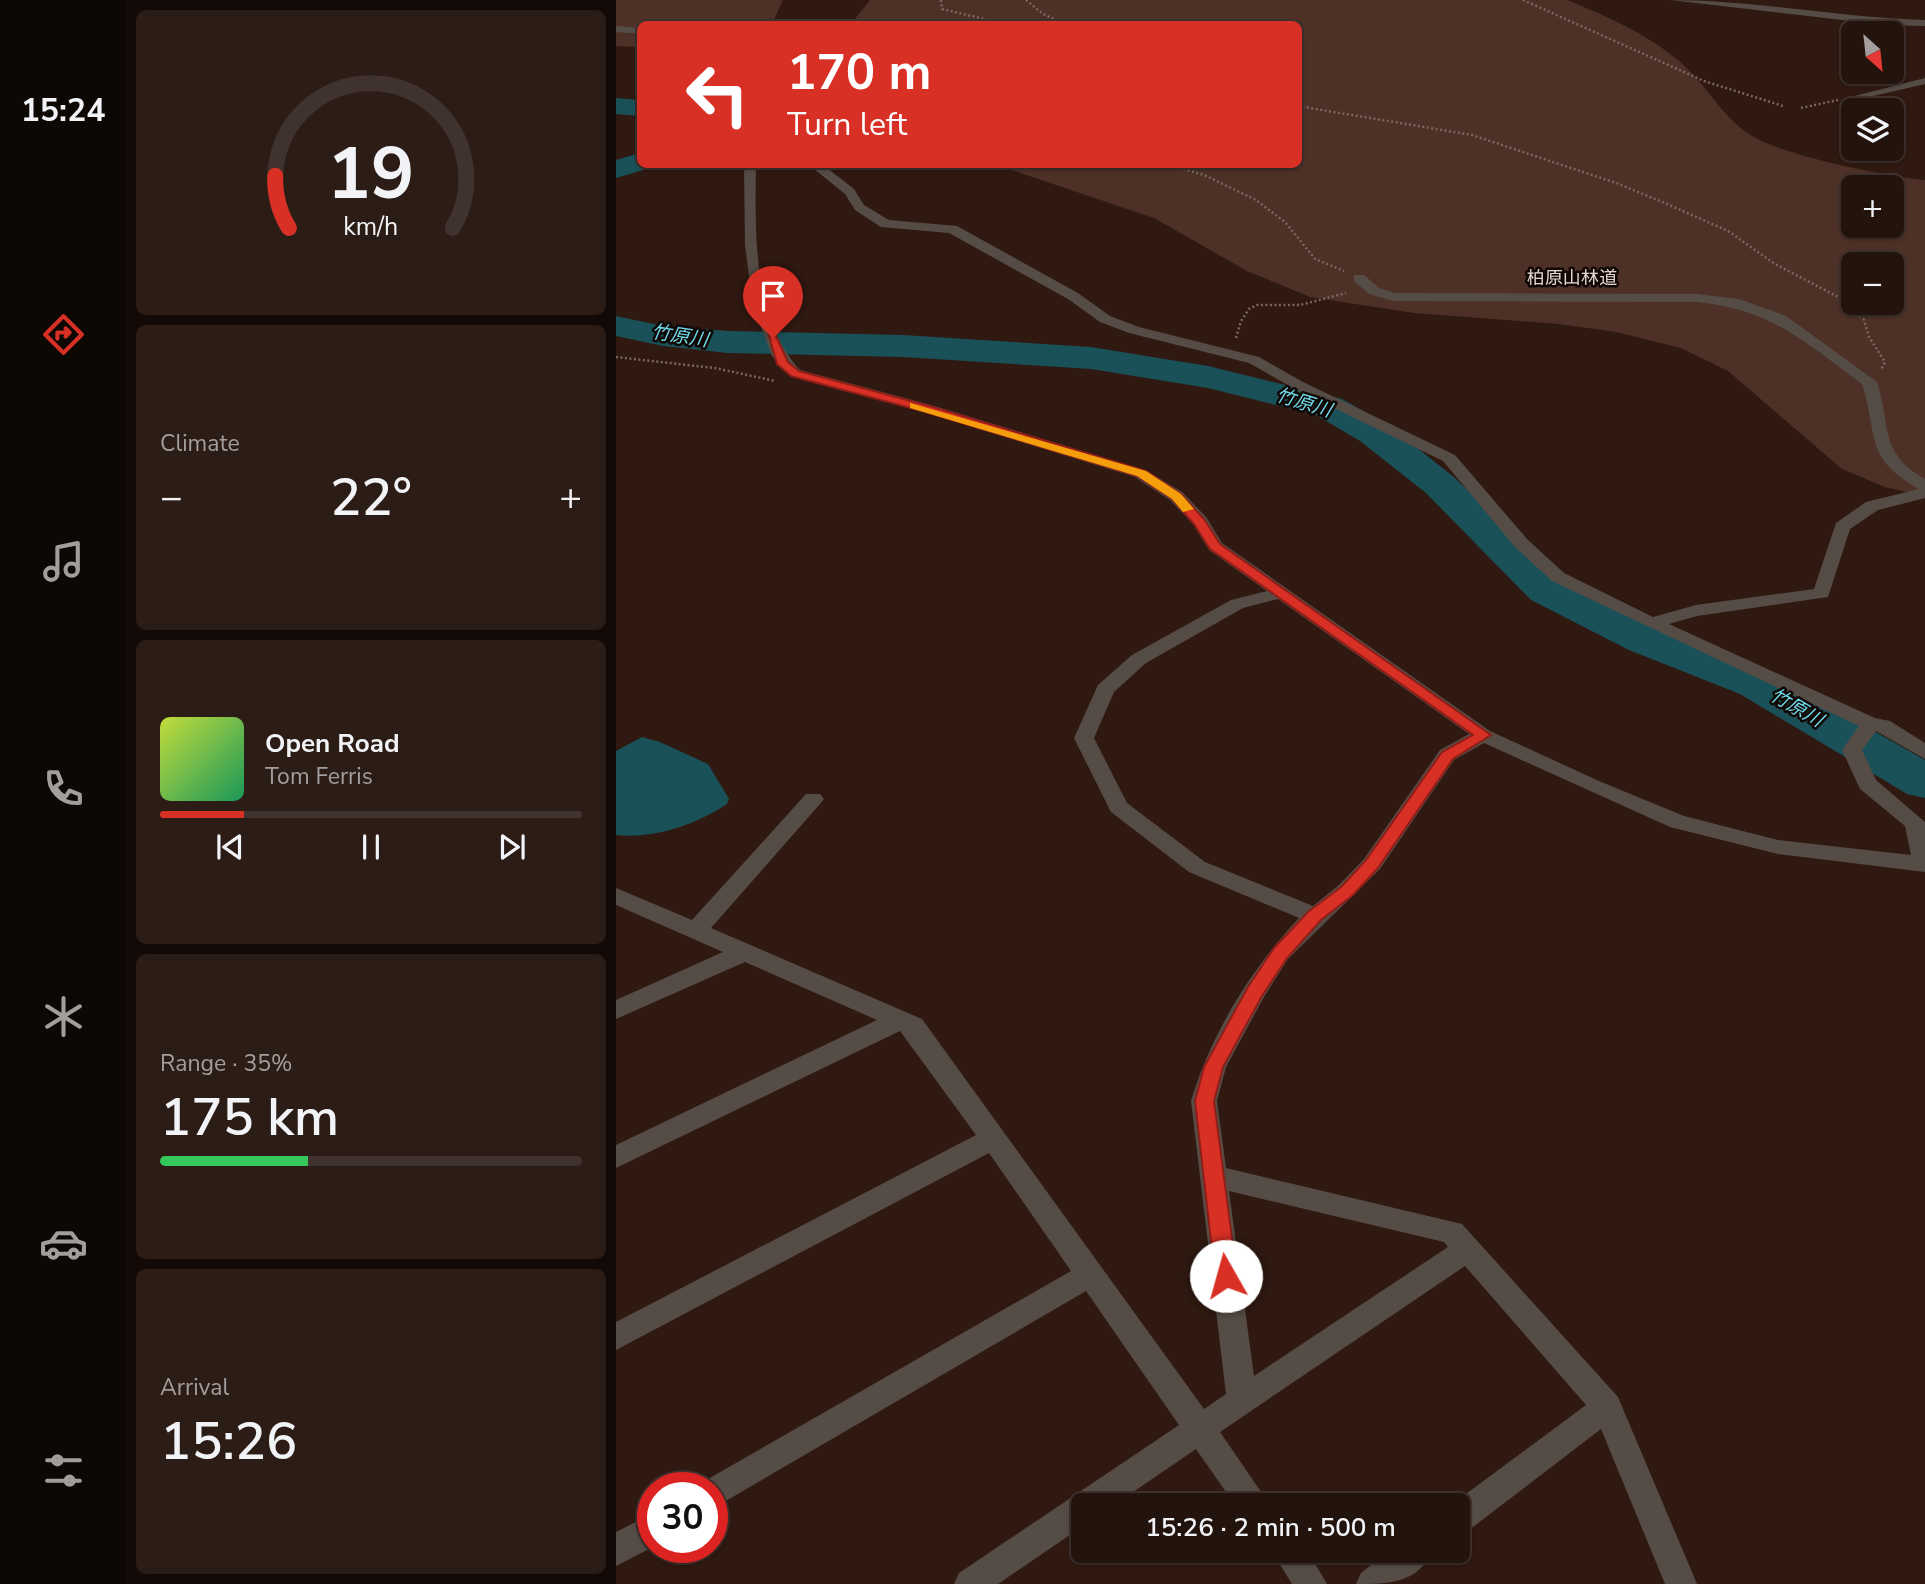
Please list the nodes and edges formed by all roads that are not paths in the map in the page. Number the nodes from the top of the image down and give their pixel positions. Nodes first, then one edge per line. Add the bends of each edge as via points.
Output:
1 (1675, 0) edge
2 (1925, 23) edge
3 (616, 29) edge
4 (637, 31) edge
5 (1925, 81) edge
6 (1856, 97) road end
7 (751, 168) edge
8 (819, 168) edge
9 (1359, 278) road end
10 (1925, 486) edge
11 (1925, 493) edge
12 (1281, 593) junction
13 (1651, 623) junction
14 (1870, 726) junction
15 (1483, 735) junction
16 (1925, 752) edge
17 (813, 799) dead end
18 (1924, 863) edge
19 (616, 896) edge
20 (1315, 916) junction
21 (695, 931) junction
22 (745, 952) junction
23 (616, 1010) edge
24 (900, 1020) junction
25 (993, 1138) junction
26 (616, 1157) edge
27 (1213, 1176) junction
28 (1467, 1249) junction
29 (1090, 1274) junction
30 (616, 1337) edge
31 (1242, 1400) junction
32 (1607, 1407) junction
33 (1200, 1429) junction
34 (728, 1485) edge
35 (1104, 1493) edge
36 (1245, 1493) edge
37 (1470, 1511) edge
38 (1071, 1515) edge
39 (637, 1538) edge
40 (616, 1550) edge
41 (1296, 1563) edge
42 (1400, 1563) edge
43 (970, 1584) edge
44 (1311, 1584) edge
45 (1372, 1584) edge
46 (1681, 1584) edge

1 - 2 street
3 - 4 street
5 - 6 street
7 - 12 street via 749,230 762,313 783,364 811,378 1141,474 1177,496 1215,546
8 - 13 street via 850,192 859,207 886,224 952,229 1073,296 1105,319 1254,360 1449,458 1521,543 1558,577
9 - 10 street, 柏原山林道 via 1374,291 1394,297 1734,302 1780,319 1869,382 1881,449 1888,461
11 - 13 street via 1872,506 1842,527 1822,593 1696,611
12 - 15 street
12 - 20 street via 1237,604 1139,659 1105,689 1084,738 1119,807 1197,867
13 - 14 street
14 - 16 street via 1883,725
14 - 18 street via 1852,750 1867,784 1915,823
15 - 18 street via 1678,822 1778,846
15 - 20 street via 1447,755 1372,864
17 - 21 street
19 - 21 street
20 - 27 street via 1280,953 1214,1067 1204,1101
21 - 22 street
22 - 23 street
22 - 24 street
24 - 25 street via 913,1026
24 - 26 street
25 - 29 street
25 - 30 street
27 - 28 street via 1452,1232
27 - 31 street
28 - 31 street
28 - 32 street
29 - 33 street
29 - 34 street
31 - 33 street
32 - 37 street
32 - 46 street
33 - 35 street
33 - 36 street
38 - 43 street
39 - 40 street
41 - 44 street
42 - 45 street

